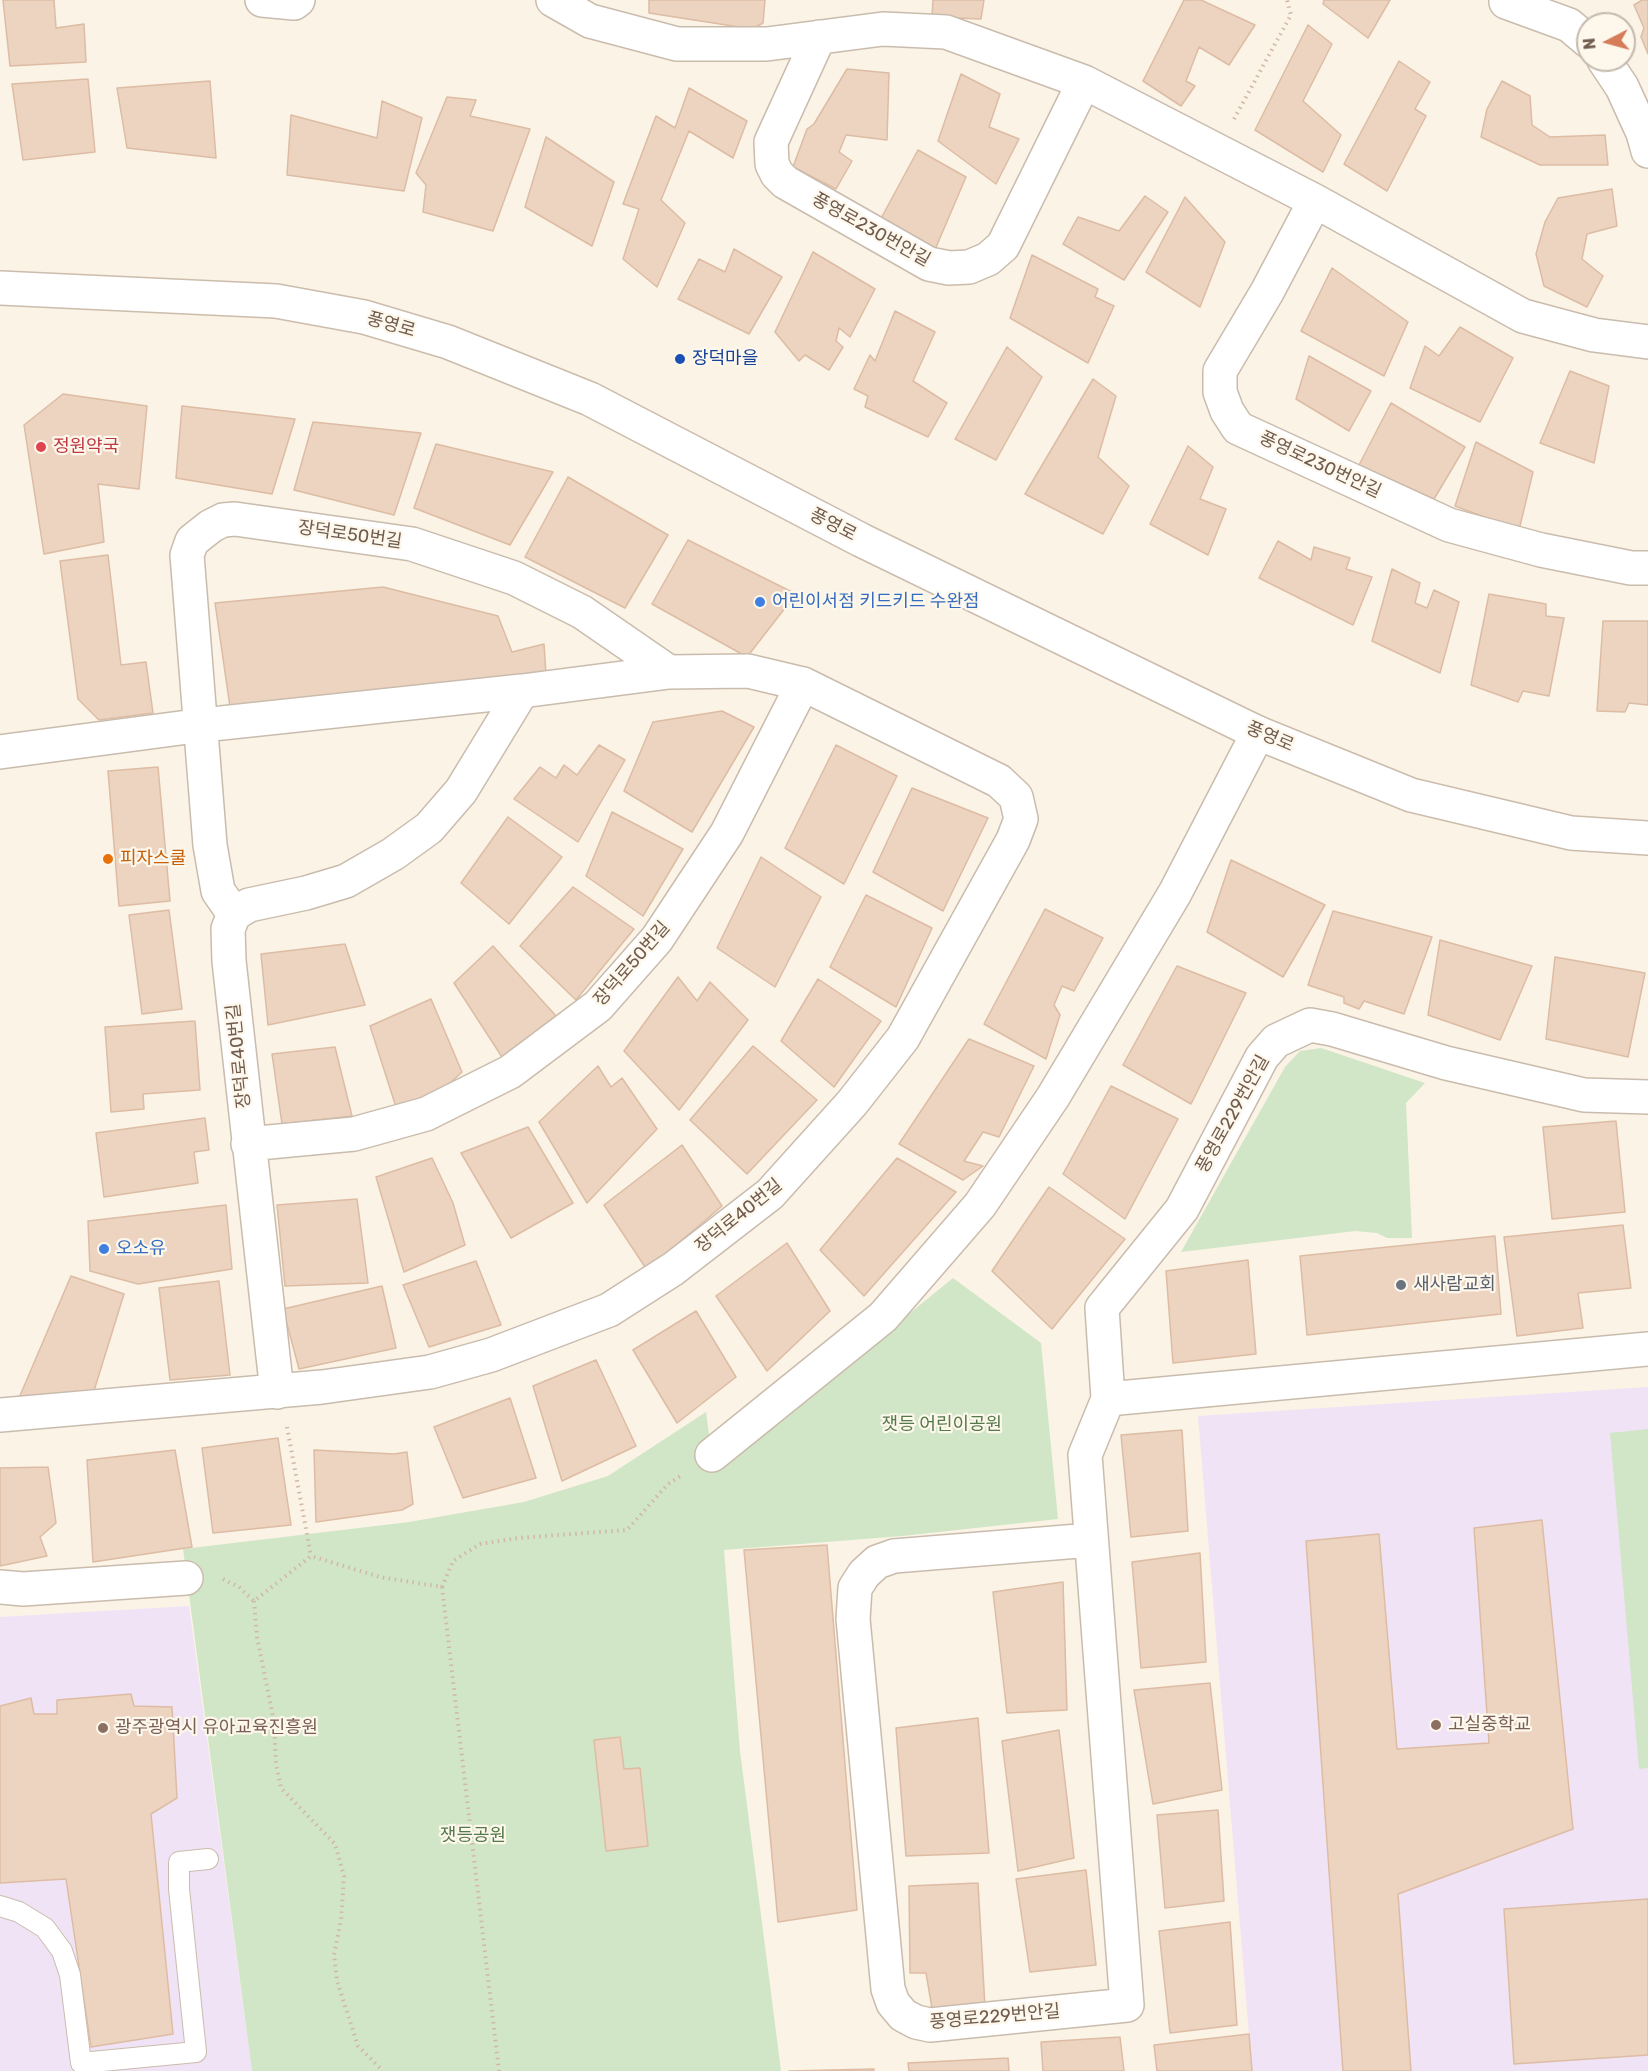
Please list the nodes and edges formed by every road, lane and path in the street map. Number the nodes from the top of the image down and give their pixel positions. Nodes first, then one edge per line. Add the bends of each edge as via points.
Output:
1 (262, 0) edge
2 (298, 0) edge
3 (553, 0) edge
4 (1287, 0) edge
5 (1506, 2) dead end
6 (1576, 31) edge
7 (819, 37) junction
8 (1612, 72) edge
9 (1084, 82) junction
10 (1216, 150) junction
11 (1648, 151) edge
12 (1315, 201) junction
13 (0, 288) edge
14 (1648, 342) edge
15 (1648, 568) edge
16 (669, 672) junction
17 (803, 684) junction
18 (522, 691) junction
19 (203, 725) junction
20 (1258, 733) junction
21 (0, 752) edge
22 (1648, 838) edge
23 (234, 914) junction
24 (1648, 1096) edge
25 (248, 1144) junction
26 (1648, 1349) edge
27 (278, 1392) junction
28 (1108, 1398) junction
29 (0, 1415) edge
30 (712, 1455) joint
31 (1091, 1540) junction
32 (310, 1556) junction
33 (186, 1578) joint
34 (0, 1587) edge
35 (442, 1587) junction
36 (254, 1601) junction
37 (208, 1859) dead end
38 (0, 1906) edge
39 (383, 2071) edge
40 (500, 2071) edge

1 - 2 street
3 - 7 street via 590,21 677,44 767,44
4 - 10 path via 1292,15
5 - 6 street
7 - 9 street via 883,29 946,32
7 - 9 street, 풍영로230번안길 via 771,142 772,164 777,174 929,264 949,268 979,263 1003,246
8 - 11 street
9 - 10 street
10 - 12 street
12 - 14 street via 1523,316 1594,335
12 - 15 street, 풍영로230번안길 via 1220,371 1220,392 1238,428 1449,525 1541,550
13 - 20 street, 풍영로 via 276,301 364,317 448,342 590,399 892,555
16 - 17 street via 748,671
16 - 18 street
16 - 19 street, 장덕로50번길 via 582,612 514,578 412,544 223,520 201,531 187,555
17 - 25 street, 장덕로50번길 via 727,833 657,939 598,1006 510,1072 426,1114 354,1134
17 - 27 street, 장덕로40번길 via 999,781 1016,797 1019,807 1021,819 1013,840 903,1038 810,1152 770,1194 673,1269 609,1310 491,1355 430,1372
18 - 19 street
18 - 23 street via 461,791 429,828 346,881 249,905
19 - 21 street
19 - 23 street via 210,845 218,891
20 - 22 street, 풍영로 via 1410,795 1571,833
20 - 30 street via 1175,893 1053,1097 980,1205 883,1317
23 - 25 street, 장덕로40번길 via 228,929 229,961
24 - 28 street, 풍영로229번안길 via 1584,1095 1446,1063 1310,1025 1276,1041 1262,1057 1182,1209 1102,1308
25 - 27 street, 장덕로40번길
26 - 28 street
27 - 29 street, 장덕로40번길
27 - 32 path via 292,1448
28 - 31 street, 풍영로229번안길 via 1085,1455
30 - 35 path via 668,1484 627,1530 480,1544 453,1561
31 - 31 street, 풍영로229번안길 via 1127,2005 930,2025 915,2022 893,2003 888,1989 853,1619 855,1588 877,1562 894,1556
32 - 35 path via 380,1576
32 - 36 path
33 - 34 street via 23,1589
33 - 36 path via 221,1578
35 - 40 path
36 - 39 path via 256,1637 274,1721 281,1788 335,1844 344,1876 334,1955 337,1981 358,2046
37 - 38 lane via 179,1862 196,2052 81,2063 70,1975 62,1951 45,1928

